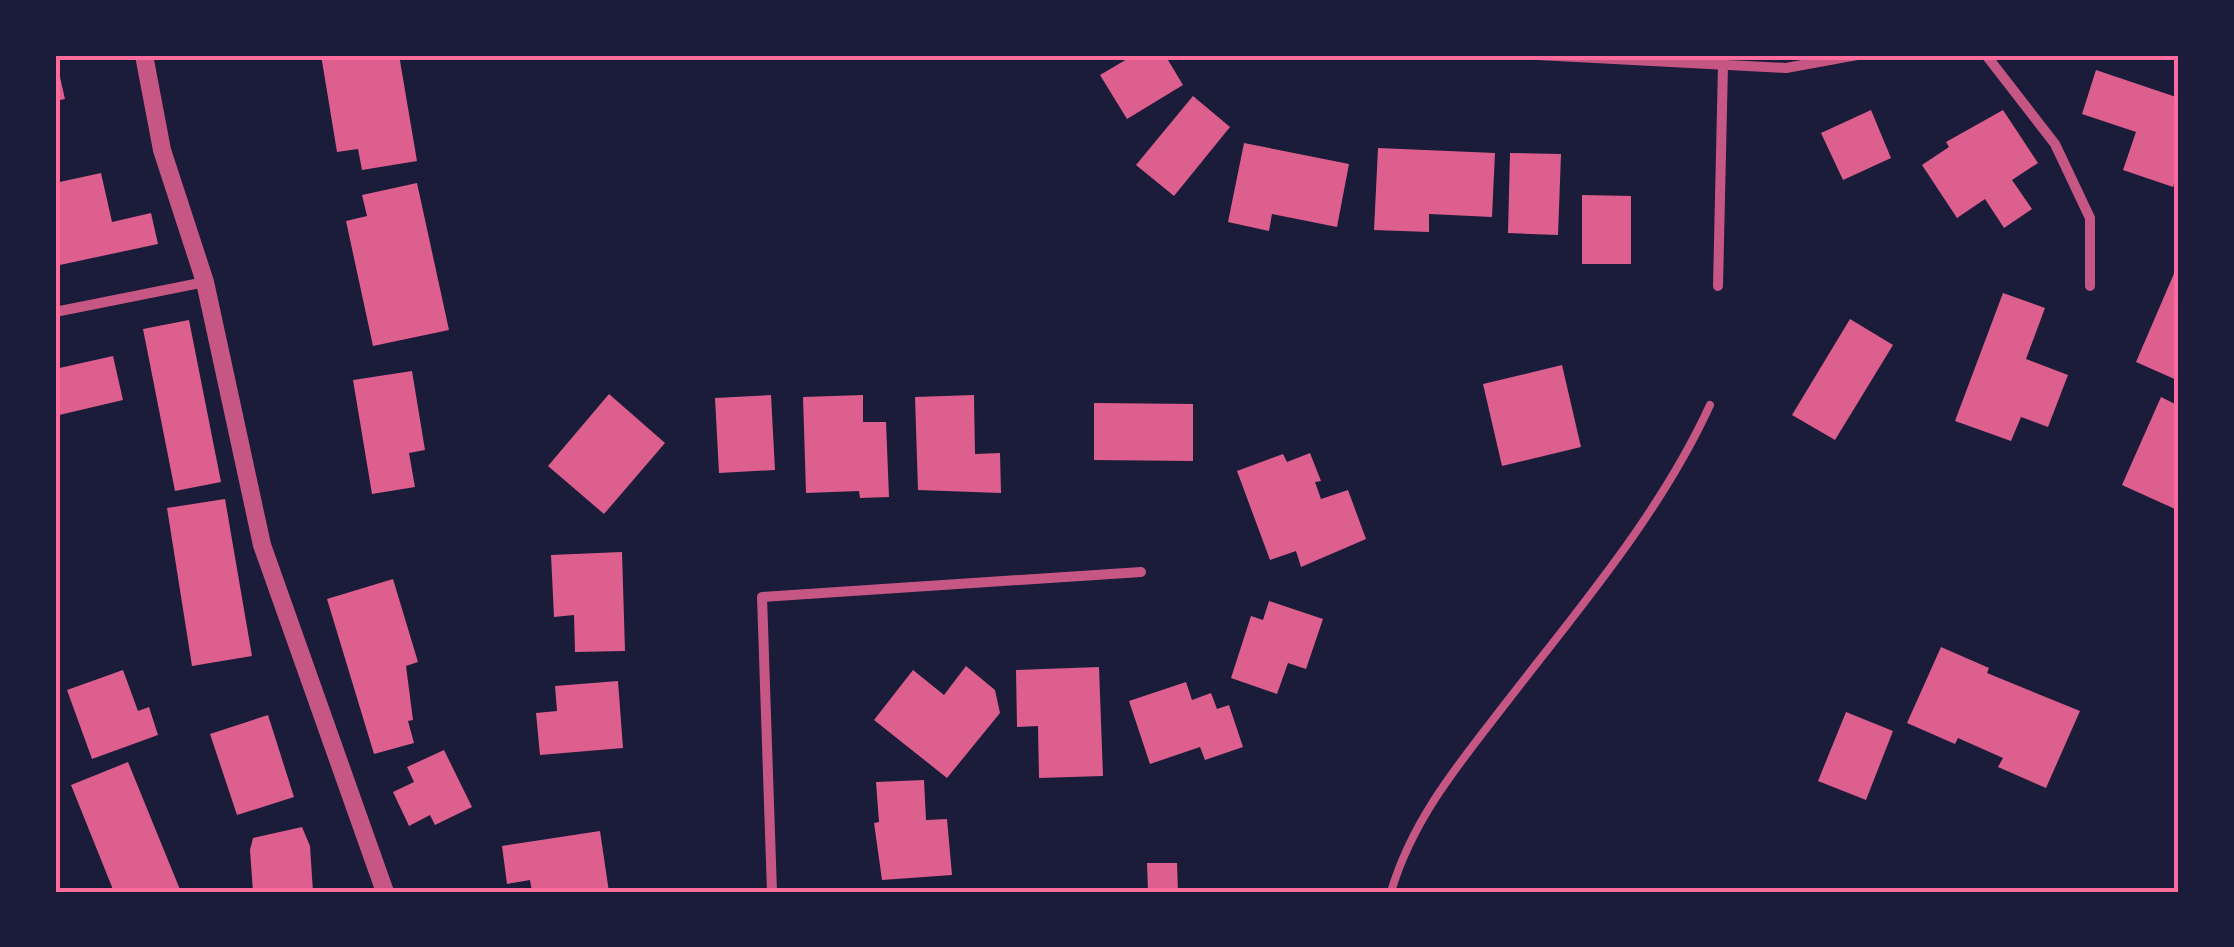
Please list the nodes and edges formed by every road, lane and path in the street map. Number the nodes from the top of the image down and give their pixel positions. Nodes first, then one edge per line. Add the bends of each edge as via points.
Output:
1 (144, 55) edge
2 (1538, 55) edge
3 (1858, 55) edge
4 (1986, 55) edge
5 (1723, 65) junction
6 (205, 282) junction
7 (1718, 286) dead end
8 (2090, 286) dead end
9 (55, 312) edge
10 (1710, 405) dead end
11 (1140, 572) dead end
12 (386, 892) edge
13 (772, 892) edge
14 (1391, 892) edge

1 - 6 street via 162,150
2 - 5 street
3 - 5 street via 1786,68
4 - 8 street via 2055,144 2090,218
5 - 7 street
6 - 9 street
6 - 12 street via 262,545
10 - 14 lane via 1675,474 1438,792 1412,835
11 - 13 street via 762,598

